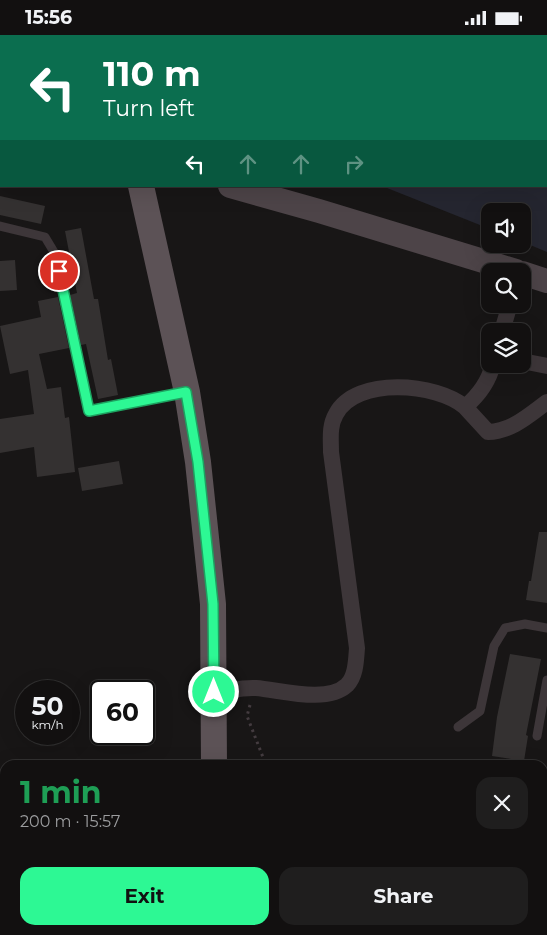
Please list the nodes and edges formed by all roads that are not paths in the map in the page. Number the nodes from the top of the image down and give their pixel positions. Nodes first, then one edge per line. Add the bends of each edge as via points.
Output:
1 (141, 187) edge
2 (234, 187) edge
3 (0, 226) edge
4 (490, 263) edge
5 (531, 276) edge
6 (547, 281) edge
7 (531, 363) edge
8 (547, 366) edge
9 (491, 373) edge
10 (186, 392) junction
11 (547, 402) edge
12 (465, 407) junction
13 (547, 628) edge
14 (547, 680) edge
15 (214, 692) junction
16 (458, 727) dead end
17 (537, 736) dead end
18 (214, 760) edge

1 - 10 main road
2 - 4 main road
3 - 10 lane via 45,237 54,252 89,411
5 - 6 main road
7 - 8 street
9 - 12 street via 478,395
10 - 15 main road via 198,462 213,604
11 - 12 street via 519,423 499,432 488,432
12 - 15 street via 455,398 421,390 368,389 347,400 336,414 331,428 331,452 357,648 354,672 348,685 334,693 312,695 255,688
13 - 16 lane via 525,624 505,628 494,646 480,711
14 - 17 lane
15 - 18 main road

